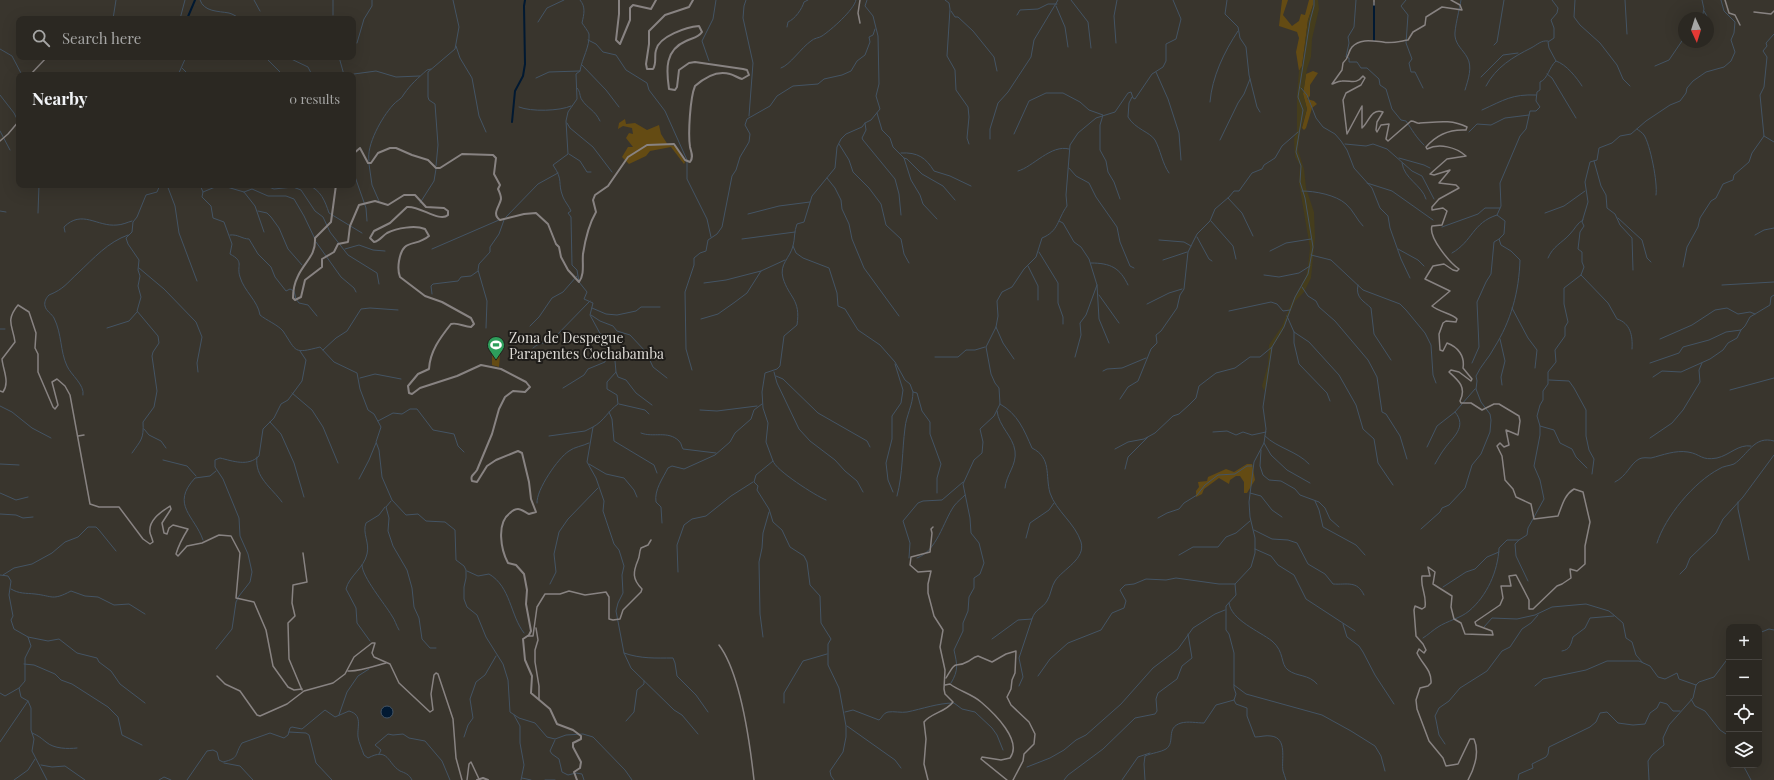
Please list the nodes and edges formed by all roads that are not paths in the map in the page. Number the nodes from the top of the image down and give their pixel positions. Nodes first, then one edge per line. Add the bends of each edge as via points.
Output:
1 (619, 0) edge
2 (656, 0) edge
3 (693, 0) edge
4 (860, 0) edge
5 (1374, 0) edge
6 (1451, 0) edge
7 (1725, 0) edge
8 (1374, 5) dead end
9 (1754, 12) dead end
10 (1774, 12) edge
11 (860, 23) dead end
12 (1740, 25) dead end
13 (45, 60) edge
14 (33, 72) edge
15 (16, 125) edge
16 (0, 141) edge
17 (356, 151) edge
18 (336, 188) edge
19 (0, 391) edge
20 (84, 435) dead end
21 (78, 436) junction
22 (933, 527) dead end
23 (651, 540) dead end
24 (303, 553) dead end
25 (536, 626) junction
26 (527, 636) junction
27 (719, 645) dead end
28 (388, 663) junction
29 (347, 670) junction
30 (217, 676) dead end
31 (945, 680) junction
32 (945, 685) junction
33 (302, 689) junction
34 (303, 692) junction
35 (539, 699) junction
36 (478, 779) edge
37 (462, 780) edge
38 (467, 780) edge
39 (488, 780) edge
40 (577, 780) edge
41 (754, 780) edge
42 (928, 780) edge
43 (1007, 780) edge
44 (1013, 780) edge
45 (1468, 780) edge

1 - 2 street via 616,40 620,44 630,20 630,8 638,5 651,9
3 - 17 street via 690,7 665,15 649,31 647,69 653,69 655,66 656,50 662,41 675,33 699,26 702,32 700,35 686,41 670,55 667,65 669,89 675,90 679,70 689,63 743,69 747,70 749,75 742,79 722,73 704,79 695,86 690,119 690,162 685,160 674,144 647,145 628,157 608,186 595,195 593,200 596,212 591,221 579,282 561,257 548,224 536,213 500,220 497,218 501,198 498,189 500,185 494,174 496,158 492,155 462,154 436,168 428,160 396,148 378,153 371,163 368,163 360,148
4 - 11 street
5 - 8 street
6 - 45 street via 1460,5 1462,10 1445,6 1439,8 1426,17 1425,25 1413,32 1407,40 1364,40 1352,47 1349,58 1343,63 1342,70 1332,84 1344,81 1352,83 1359,81 1363,76 1365,78 1361,85 1346,93 1343,100 1347,134 1362,106 1362,128 1371,114 1383,112 1376,125 1376,132 1381,125 1389,124 1386,139 1388,141 1411,121 1450,121 1467,127 1466,130 1441,134 1426,147 1450,147 1466,156 1447,159 1430,174 1450,170 1439,183 1456,185 1459,188 1439,199 1432,208 1443,208 1447,211 1442,225 1432,226 1431,232 1446,256 1459,269 1453,270 1444,264 1433,266 1425,278 1450,291 1432,306 1457,319 1456,322 1443,323 1439,334 1440,350 1442,351 1447,343 1457,348 1464,360 1463,368 1472,379 1471,381 1461,373 1449,373 1461,382 1461,403 1471,403 1482,410 1499,404 1519,416 1518,435 1506,430 1509,445 1504,447 1500,443 1497,446 1502,456 1506,482 1516,497 1531,504 1534,519 1558,516 1566,497 1574,489 1582,492 1590,522 1585,546 1585,564 1577,571 1570,569 1571,578 1557,586 1533,610 1529,609 1529,600 1516,575 1509,576 1511,586 1501,586 1503,598 1500,604 1475,622 1476,626 1492,631 1492,636 1465,634 1461,623 1454,619 1452,596 1433,584 1435,572 1428,567 1430,576 1422,576 1425,607 1422,609 1415,606 1414,610 1416,636 1426,650 1424,653 1419,649 1417,653 1421,663 1430,672 1431,683 1420,688 1416,707 1429,741 1443,758 1446,766 1458,764 1470,740 1474,739 1478,754
7 - 12 street
9 - 10 street
13 - 14 street
15 - 16 street
18 - 26 street via 331,222 315,238 316,245 310,260 298,275 293,298 295,300 301,297 305,280 322,267 322,259 334,252 338,244 348,242 350,226 359,205 375,201 388,205 404,195 415,195 426,207 444,208 448,215 442,217 432,215 419,207 406,207 390,223 374,231 370,238 374,242 392,232 413,227 425,229 428,234 425,239 406,245 402,250 400,277 425,296 471,318 474,324 467,327 451,324 438,340 431,355 429,369 414,378 408,386 409,393 412,394 420,388 481,365 501,369 529,385 529,390 525,392 513,391 505,397 477,470 471,476 472,481 477,482 487,466 496,460 518,451 522,453 536,512 529,514 515,509 506,515 502,525 502,542 508,563 516,565 524,574 531,631
19 - 21 street via 5,390 6,373 2,359 15,342 10,320 18,305 29,312 36,333 38,372 44,389 55,409 58,399 52,382 57,380 65,386 70,394
20 - 21 street
21 - 33 street via 90,504 99,507 119,507 147,543 153,542 150,530 153,521 170,506 171,509 162,522 165,534 173,525 188,529 182,536 177,555 187,546 202,543 219,535 231,536 240,553 236,598 254,602 266,630 273,666 288,687 294,690
22 - 31 street via 930,552 911,558 910,561 914,570 930,571 928,593 934,616 943,630 940,647
23 - 25 street via 648,545 641,548 639,560 634,568 633,576 642,589 641,592 623,610 620,619 609,619 609,597 606,592 585,595 570,591 544,595 537,607
24 - 33 street via 307,582 293,585 292,603 295,616 288,623 290,659
25 - 26 street via 533,636
25 - 35 street via 538,640 535,662
26 - 35 street via 523,639 525,660 532,676 531,693
27 - 41 street via 732,671 744,711
28 - 29 street via 355,672
28 - 29 street via 374,657 373,643 354,657
28 - 37 street via 399,683 431,712 434,675 438,674 453,719 456,758
29 - 34 street via 333,683
30 - 34 street via 225,684 240,691 258,716 287,704
31 - 32 street
31 - 44 street via 956,664 969,662 978,656 992,662 1016,651 1015,673 1007,697 1014,708 1029,722 1035,737 1034,744 1024,754
32 - 42 street via 945,694 952,699 952,703 924,722 924,764
32 - 43 street via 950,684 981,702 1010,733 1013,750 1010,758 981,759
33 - 34 street
35 - 40 street via 550,709 557,724 581,734 581,739 573,743 572,747 581,762 580,768 574,772
36 - 38 street via 472,762 469,764
36 - 39 street

